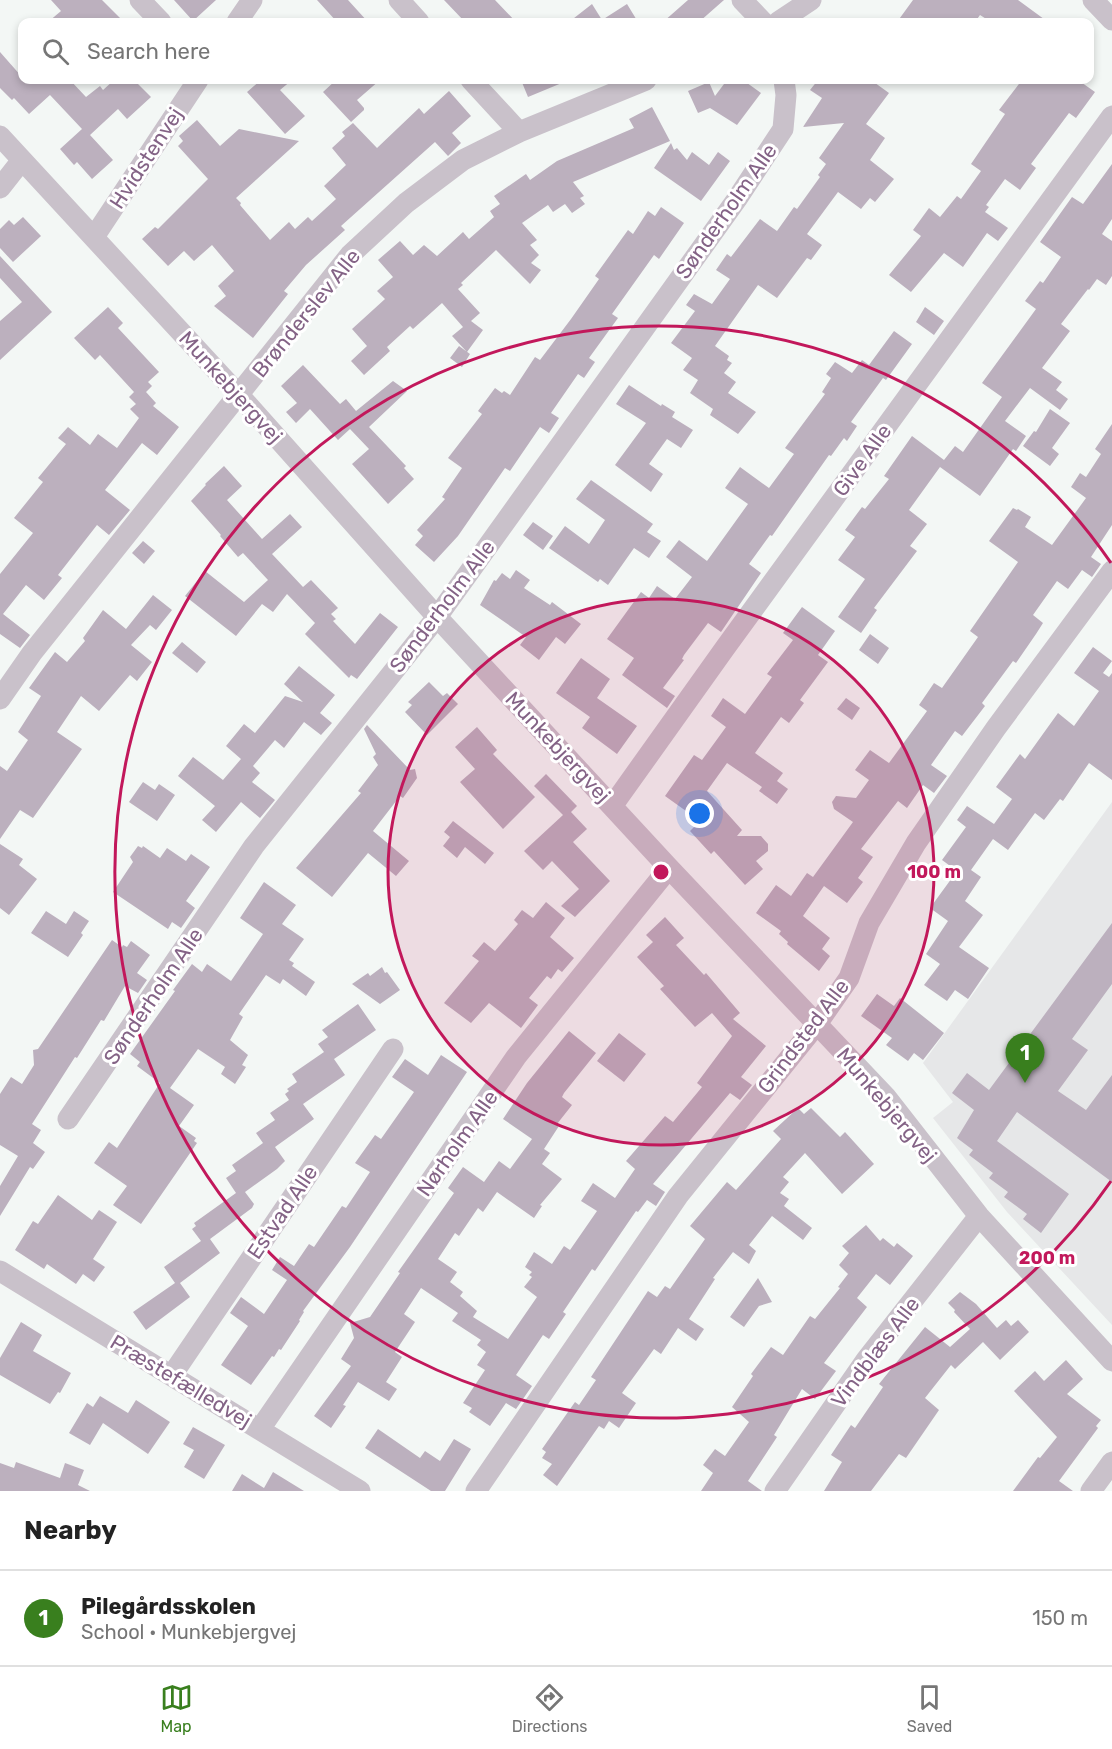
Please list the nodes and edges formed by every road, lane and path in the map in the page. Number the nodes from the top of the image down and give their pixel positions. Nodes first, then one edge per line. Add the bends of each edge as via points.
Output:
1 (140, 0) edge
2 (252, 0) edge
3 (399, 0) edge
4 (742, 0) edge
5 (811, 0) edge
6 (1093, 0) edge
7 (157, 18) edge
8 (240, 18) edge
9 (415, 18) edge
10 (759, 18) edge
11 (784, 18) edge
12 (1112, 20) edge
13 (195, 84) edge
14 (475, 84) edge
15 (636, 84) edge
16 (785, 84) edge
17 (1112, 116) edge
18 (519, 132) junction
19 (0, 136) edge
20 (22, 160) junction
21 (0, 188) edge
22 (94, 237) junction
23 (239, 394) junction
24 (1112, 571) edge
25 (437, 617) junction
26 (0, 699) edge
27 (613, 805) junction
28 (669, 868) junction
29 (817, 1024) junction
30 (393, 1049) dead end
31 (68, 1119) dead end
32 (979, 1216) junction
33 (0, 1271) edge
34 (1112, 1361) edge
35 (172, 1375) junction
36 (260, 1429) junction
37 (1112, 1462) edge
38 (360, 1491) edge
39 (476, 1491) edge
40 (775, 1491) edge
41 (1091, 1491) edge

1 - 7 street
2 - 8 street
3 - 9 street
4 - 10 street
5 - 11 street
6 - 12 street
13 - 22 street, Hvidstenvej
14 - 18 street
15 - 18 street, Brønderslev Alle
16 - 25 street, Sønderholm Alle via 783,129
17 - 27 street, Give Alle
18 - 23 street, Brønderslev Alle via 463,160 406,203 350,255
19 - 20 street, Munkebjergvej
20 - 21 street
20 - 22 street, Munkebjergvej
22 - 23 street, Munkebjergvej
23 - 25 street, Munkebjergvej
23 - 26 street, Brønderslev Alle via 38,645
24 - 29 street, Grindsted Alle via 916,843 869,923 849,978
25 - 27 street, Munkebjergvej
25 - 31 street, Sønderholm Alle via 254,846
27 - 28 street, Munkebjergvej
28 - 29 street, Munkebjergvej
28 - 36 street, Nørholm Alle via 516,1057
29 - 32 street, Munkebjergvej via 886,1097
29 - 39 street, Grindsted Alle via 678,1196
30 - 35 street, Estvad Alle
32 - 34 street, Munkebjergvej
32 - 40 street, Vindblæs Alle via 866,1360
33 - 35 street, Præstefælledvej
35 - 36 street, Præstefælledvej
36 - 38 street, Præstefælledvej
37 - 41 street

